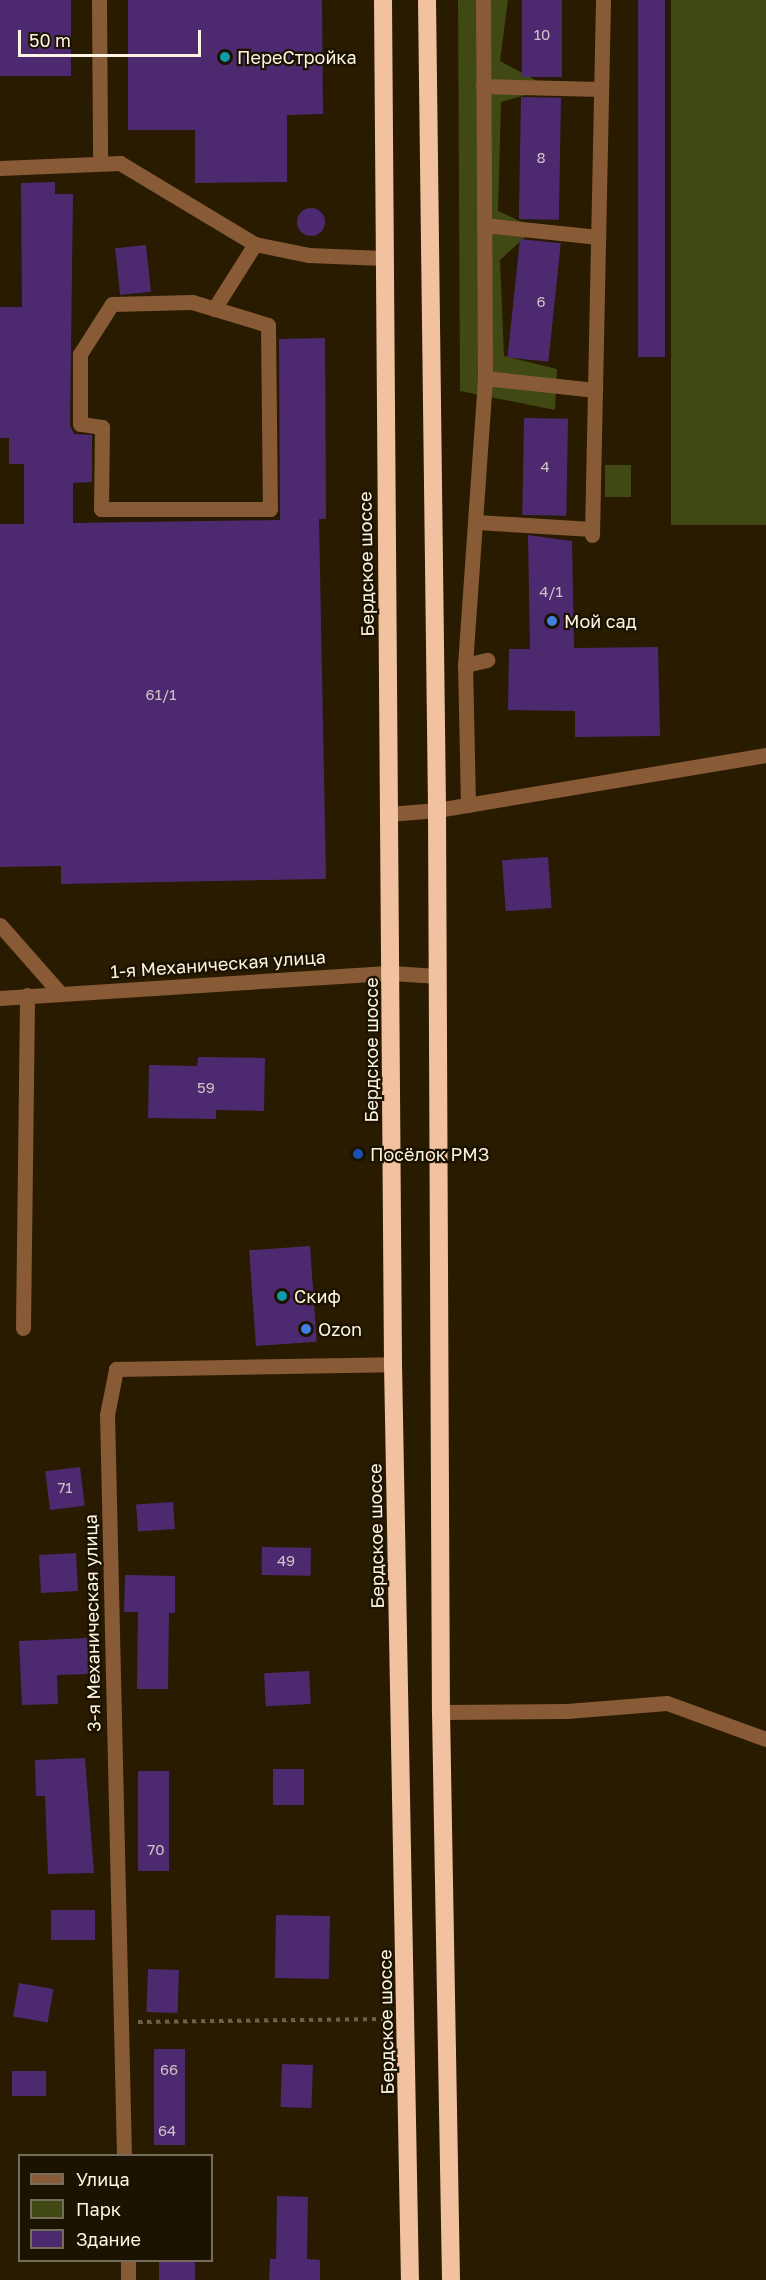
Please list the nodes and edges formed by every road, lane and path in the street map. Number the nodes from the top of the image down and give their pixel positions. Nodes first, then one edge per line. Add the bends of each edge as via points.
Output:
1 (99, 0) edge
2 (383, 0) edge
3 (427, 0) edge
4 (483, 0) edge
5 (603, 0) edge
6 (483, 86) junction
7 (601, 89) junction
8 (100, 163) junction
9 (0, 168) edge
10 (484, 225) junction
11 (598, 237) junction
12 (255, 244) junction
13 (383, 258) junction
14 (214, 309) junction
15 (485, 378) junction
16 (595, 390) junction
17 (477, 522) junction
18 (487, 660) dead end
19 (465, 665) junction
20 (766, 755) edge
21 (468, 805) junction
22 (437, 810) junction
23 (390, 814) junction
24 (0, 925) edge
25 (391, 973) junction
26 (438, 976) junction
27 (60, 993) junction
28 (27, 995) junction
29 (0, 998) edge
30 (23, 1328) dead end
31 (393, 1364) junction
32 (441, 1712) junction
33 (766, 1739) edge
34 (407, 2019) junction
35 (120, 2022) junction
36 (124, 2154) edge
37 (128, 2262) edge
38 (128, 2280) edge
39 (410, 2280) edge
40 (451, 2280) edge

1 - 8 street
2 - 13 highway, Бердское шоссе
3 - 22 highway
4 - 6 street
5 - 7 street
6 - 7 street
6 - 10 street
7 - 11 street
8 - 9 street
8 - 12 street via 120,163
10 - 11 street
10 - 15 street
11 - 16 street
12 - 13 street via 308,255
12 - 14 street
13 - 23 highway, Бердское шоссе
14 - 14 street via 192,302 112,304 80,354 80,424 102,427 101,509 270,509 268,325
15 - 16 street
15 - 17 street
16 - 17 street via 592,532
17 - 19 street
18 - 19 street
19 - 21 street
20 - 21 street
21 - 22 street
22 - 23 street
22 - 26 highway
23 - 25 highway, Бердское шоссе
24 - 27 street
25 - 26 street, 1-я Механическая улица
25 - 27 street, 1-я Механическая улица
25 - 31 highway, Бердское шоссе
26 - 32 highway
27 - 28 street, 1-я Механическая улица
28 - 29 street, 1-я Механическая улица
28 - 30 street
31 - 34 highway, Бердское шоссе
31 - 35 street, 3-я Механическая улица via 116,1369 107,1415
32 - 33 street via 567,1711 667,1703
32 - 40 highway
34 - 35 path
34 - 39 highway, Бердское шоссе
35 - 36 street, 3-я Механическая улица
37 - 38 street

